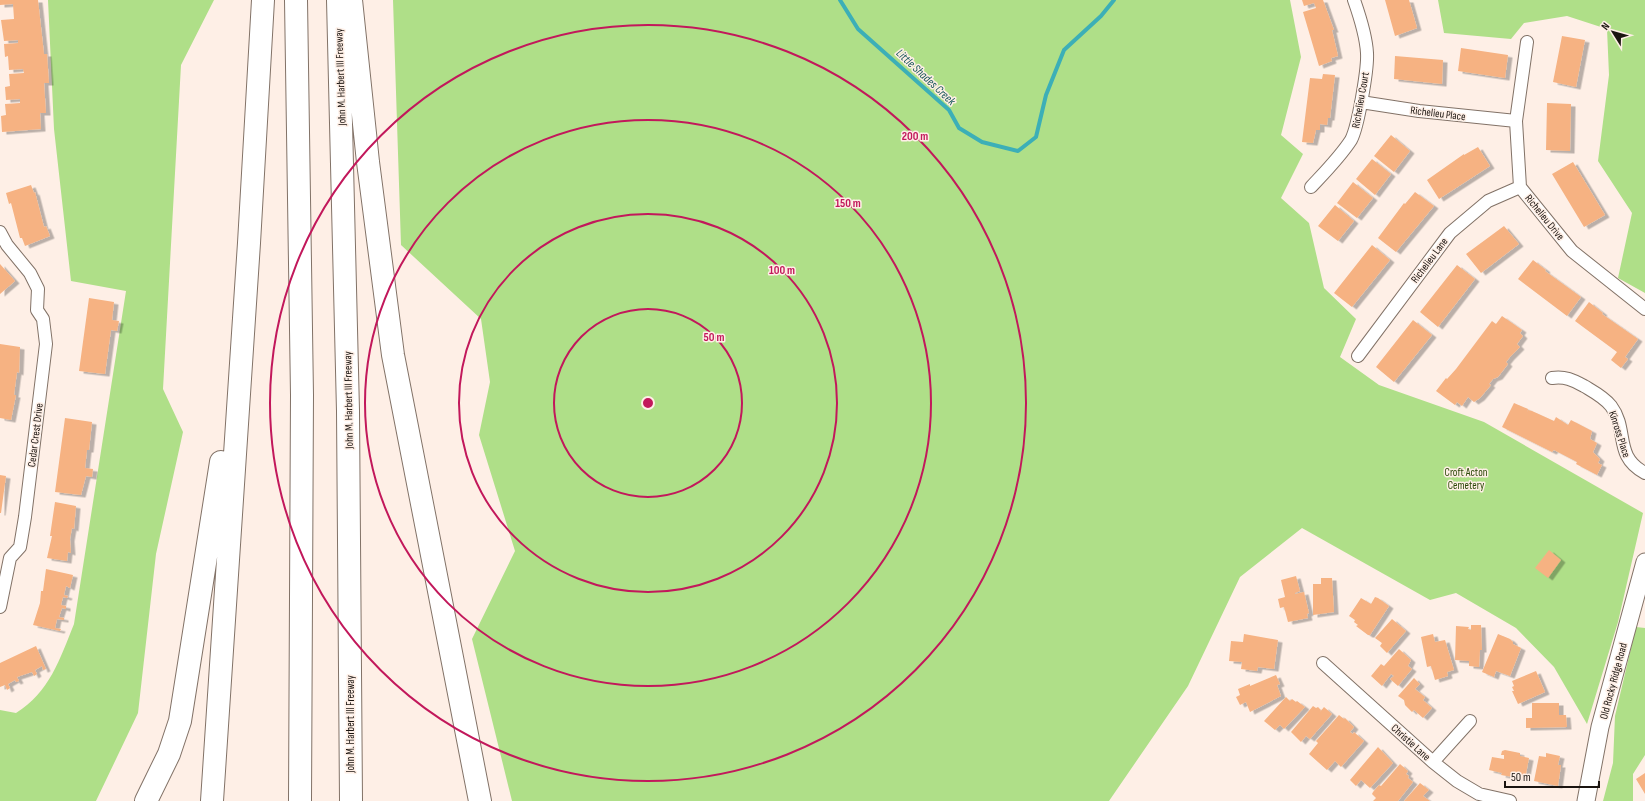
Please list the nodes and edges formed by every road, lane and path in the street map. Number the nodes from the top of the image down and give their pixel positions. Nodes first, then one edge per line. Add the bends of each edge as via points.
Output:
1 (263, 0) edge
2 (296, 0) edge
3 (338, 0) edge
4 (351, 0) edge
5 (1354, 0) edge
6 (1527, 42) dead end
7 (1361, 102) junction
8 (1516, 121) junction
9 (1520, 186) junction
10 (1311, 187) dead end
11 (0, 232) edge
12 (249, 243) junction
13 (1645, 309) edge
14 (1358, 356) dead end
15 (1552, 378) dead end
16 (1645, 473) edge
17 (5, 558) edge
18 (1645, 562) edge
19 (0, 607) edge
20 (1323, 663) dead end
21 (1470, 721) dead end
22 (1433, 762) junction
23 (476, 777) junction
24 (146, 801) edge
25 (212, 801) edge
26 (300, 801) edge
27 (351, 801) edge
28 (480, 801) edge
29 (483, 801) edge
30 (1510, 801) edge
31 (1586, 801) edge

1 - 12 highway
2 - 26 highway via 302,395
3 - 27 highway, John M. Harbert III Freeway via 348,403
4 - 23 highway via 368,162 393,355
5 - 7 street, Richelieu Court via 1367,55
6 - 8 street, Richelieu Drive
7 - 8 street, Richelieu Place
7 - 10 street, Richelieu Court via 1358,125 1351,139
8 - 9 street, Richelieu Drive
9 - 13 street, Richelieu Drive via 1572,251
9 - 14 street, Richelieu Lane via 1488,201 1450,233
11 - 17 street, Cedar Crest Drive via 7,245 30,273 38,289 37,310 43,319 46,344 20,547
12 - 24 highway via 218,483 180,721 169,754
12 - 25 highway
15 - 16 street, Kinross Place via 1562,377 1574,381 1607,401 1617,416 1629,462
17 - 19 street, Cedar Crest Drive
18 - 31 street, Old Rocky Ridge Road via 1600,727
20 - 22 street, Christie Lane
21 - 22 street
22 - 30 street, Christie Lane via 1468,788 1490,797
23 - 28 highway
23 - 29 highway

